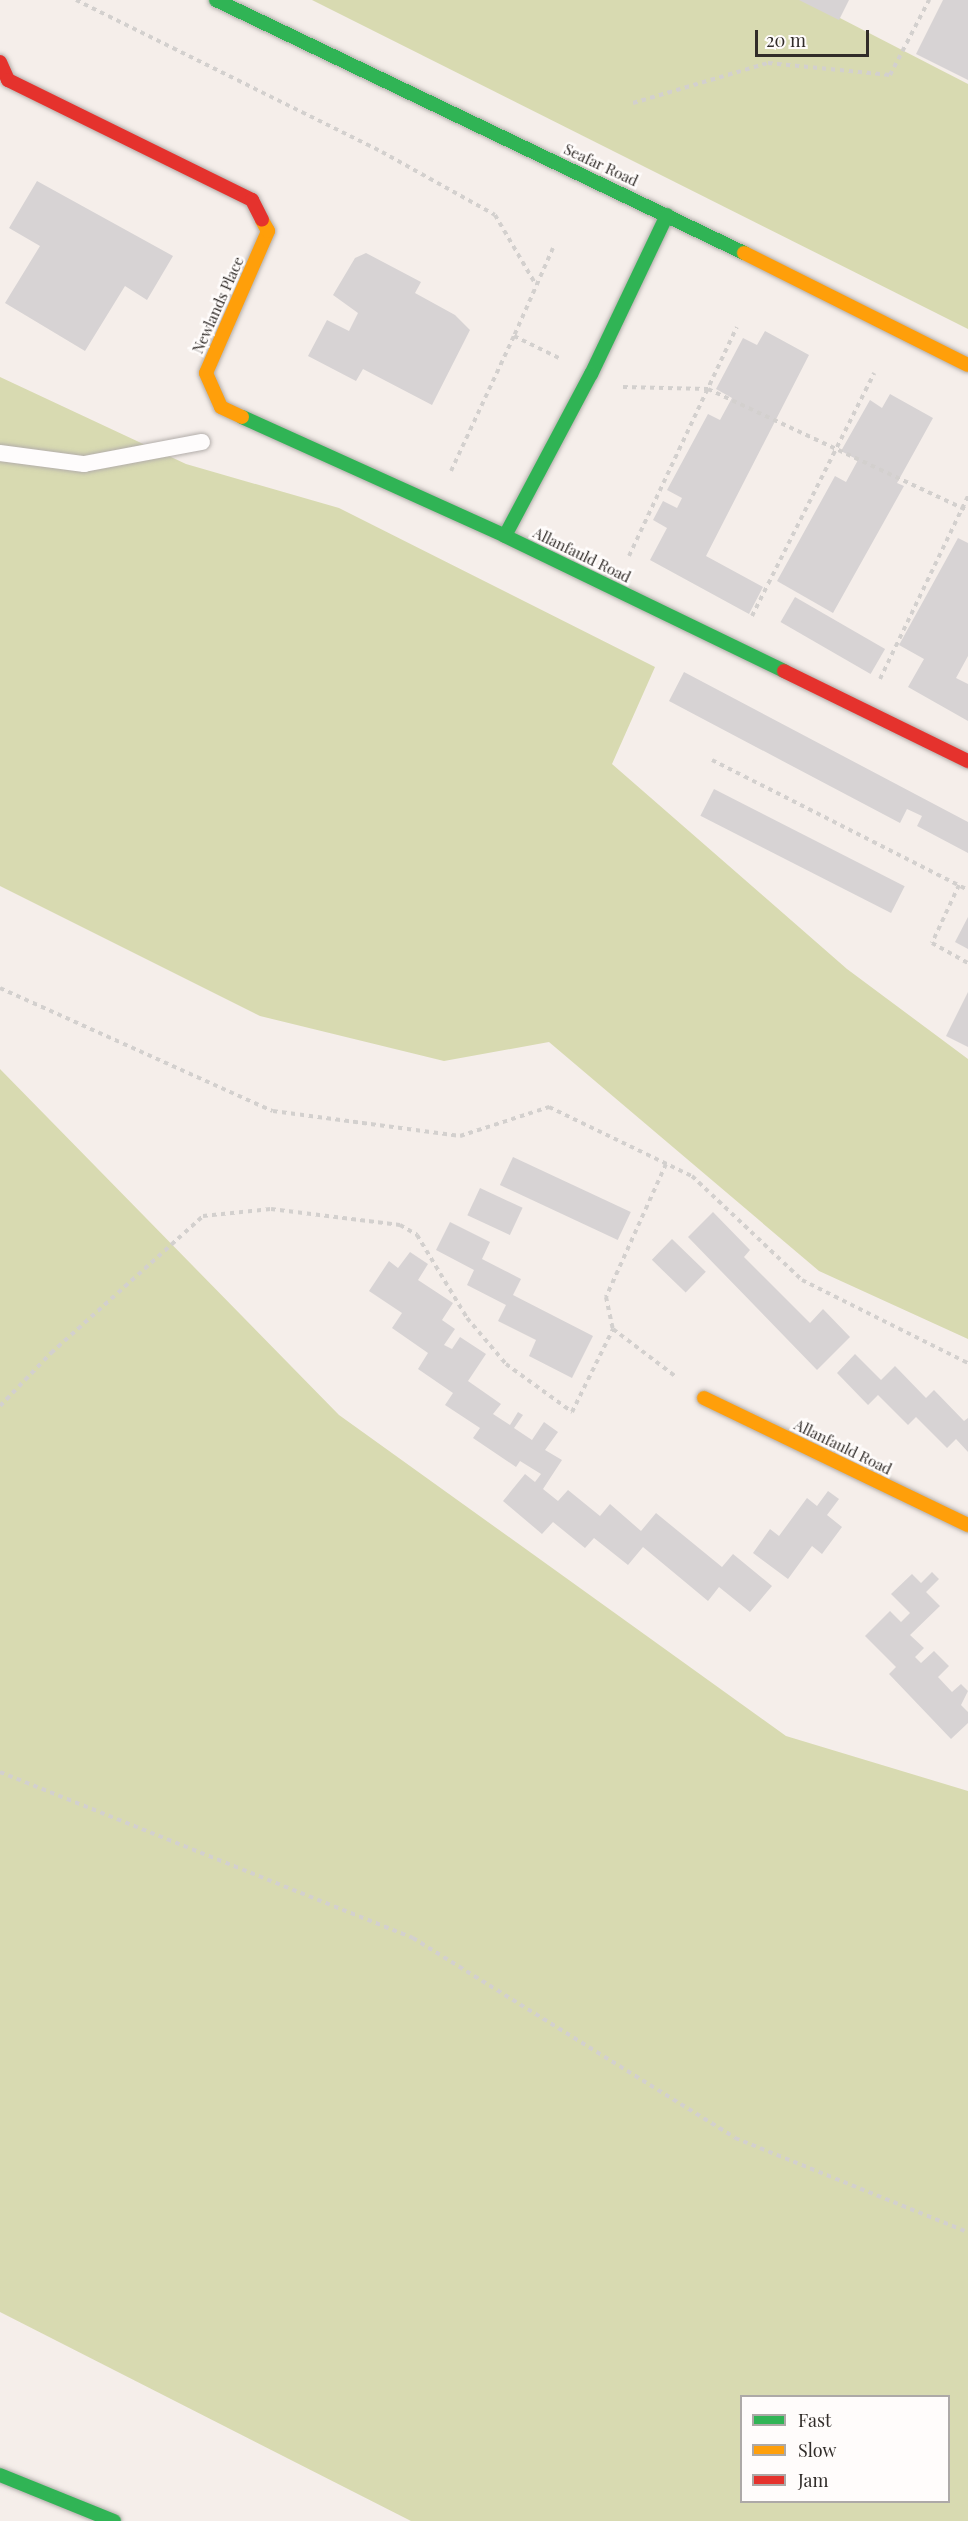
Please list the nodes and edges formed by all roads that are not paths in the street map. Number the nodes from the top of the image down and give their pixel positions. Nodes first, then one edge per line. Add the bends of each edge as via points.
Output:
1 (216, 0) edge
2 (0, 62) edge
3 (667, 215) junction
4 (968, 365) edge
5 (202, 441) dead end
6 (0, 453) edge
7 (505, 536) junction
8 (968, 761) edge
9 (704, 1398) road end
10 (968, 1525) edge
11 (0, 2475) edge
12 (114, 2521) edge

1 - 3 street, Seafar Road
2 - 7 street, Newlands Place via 8,80 252,200 268,231 206,373 221,407
3 - 4 street, Seafar Road
3 - 7 street via 591,374
5 - 6 lane via 84,464
7 - 8 street, Allanfauld Road
9 - 10 street, Allanfauld Road
11 - 12 street

